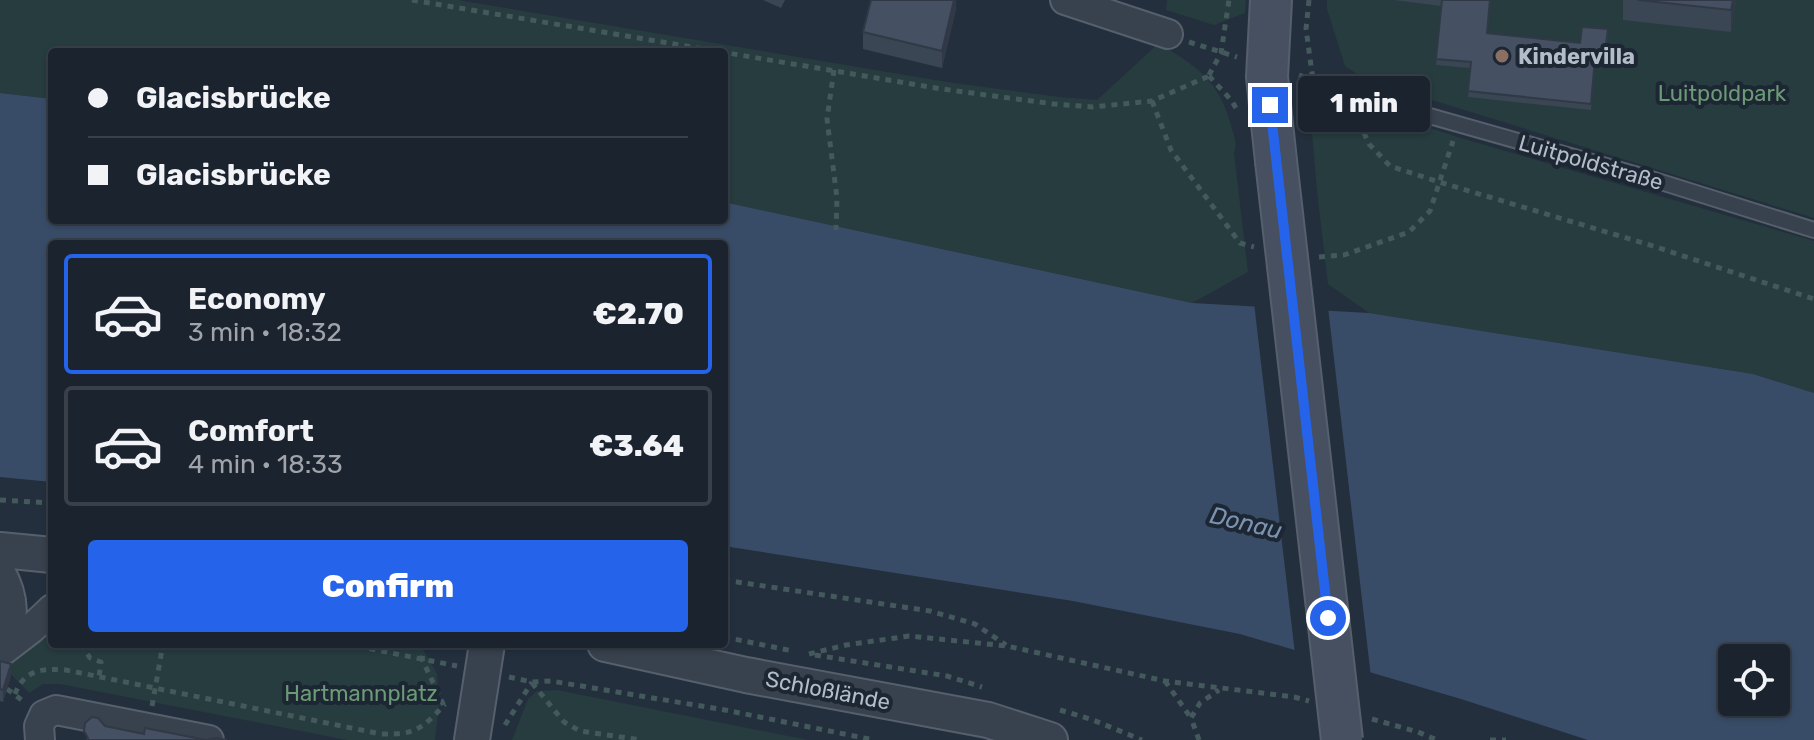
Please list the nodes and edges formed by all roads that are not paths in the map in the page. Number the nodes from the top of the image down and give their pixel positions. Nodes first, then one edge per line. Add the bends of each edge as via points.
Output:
1 (1065, 0) edge
2 (1271, 0) edge
3 (1168, 34) dead end
4 (1360, 96) road end
5 (1814, 230) edge
6 (0, 550) edge
7 (48, 555) edge
8 (0, 571) edge
9 (48, 613) edge
10 (487, 648) edge
11 (623, 648) edge
12 (2, 650) edge
13 (42, 728) edge
14 (1352, 728) edge
15 (488, 734) edge
16 (209, 740) edge
17 (1050, 740) edge

1 - 3 street
2 - 14 main road, bridge via 1267,77 1290,148
4 - 5 lane, Luitpoldstraße
6 - 7 street
8 - 12 street via 12,603
9 - 12 street
10 - 15 street
11 - 17 street, Schloßlände via 988,720
13 - 16 street via 56,710

